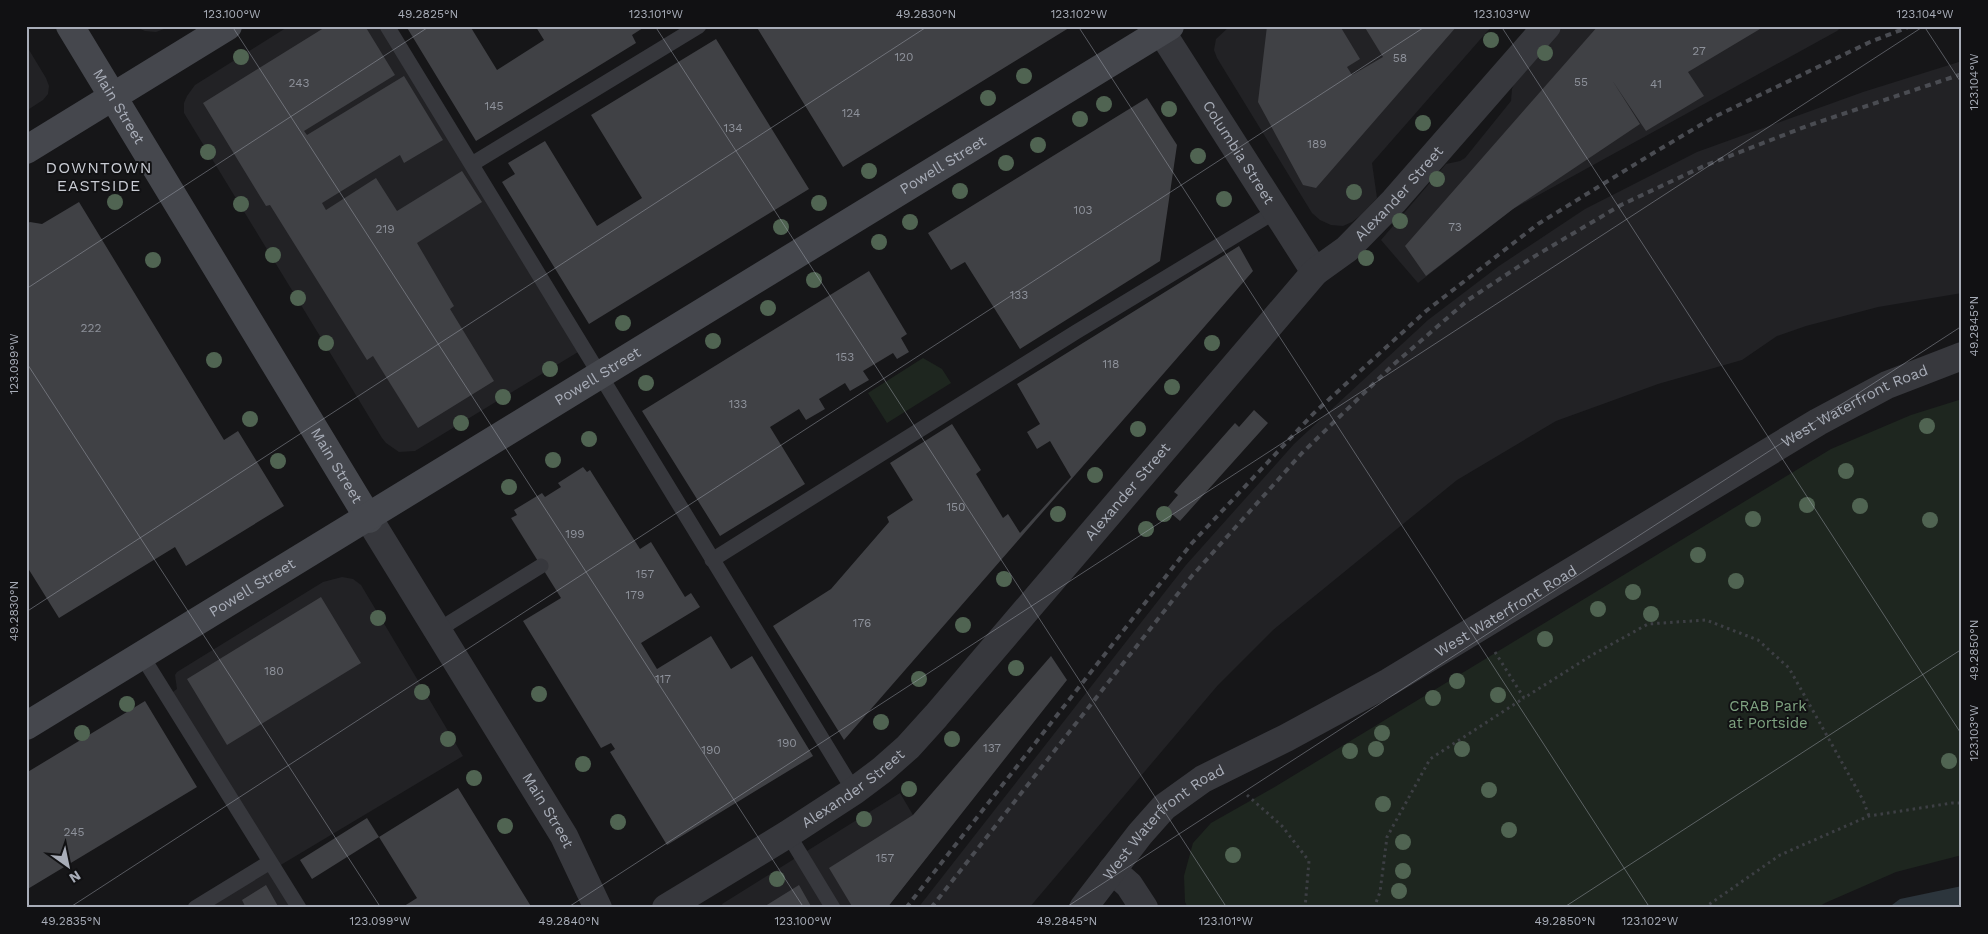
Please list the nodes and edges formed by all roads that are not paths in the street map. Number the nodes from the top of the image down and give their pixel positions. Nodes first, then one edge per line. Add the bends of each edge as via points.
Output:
1 (70, 26) edge
2 (228, 26) edge
3 (387, 26) edge
4 (699, 26) edge
5 (1546, 26) edge
6 (1166, 29) edge
7 (113, 97) junction
8 (26, 150) edge
9 (472, 164) junction
10 (1276, 211) junction
11 (1315, 272) junction
12 (1962, 356) edge
13 (599, 375) junction
14 (368, 518) junction
15 (712, 560) junction
16 (541, 566) dead end
17 (438, 630) junction
18 (142, 656) junction
19 (26, 726) edge
20 (854, 791) junction
21 (788, 834) junction
22 (270, 862) junction
23 (1112, 870) junction
24 (195, 908) edge
25 (299, 908) edge
26 (598, 908) edge
27 (666, 908) edge
28 (833, 908) edge
29 (1083, 908) edge
30 (1144, 908) edge

1 - 7 main road, Main Street
2 - 7 main road
3 - 9 lane
4 - 9 lane
5 - 11 street, Alexander Street via 1394,202 1347,249
6 - 10 street, Columbia Street
6 - 13 main road, Powell Street
7 - 8 main road
7 - 14 main road, Main Street
9 - 13 lane
10 - 11 street, Columbia Street
10 - 15 lane
11 - 20 street, Alexander Street via 936,716 882,770
12 - 23 street, West Waterfront Road via 1887,385 1818,422 1389,682 1203,779 1164,807
13 - 14 main road, Powell Street
13 - 15 lane
14 - 17 street, Main Street
14 - 18 main road, Powell Street
15 - 20 lane
16 - 17 lane
17 - 26 street, Main Street via 564,836
18 - 19 main road, Powell Street
18 - 22 lane
20 - 21 street, Alexander Street
21 - 27 street, Alexander Street
21 - 28 lane
22 - 24 lane
22 - 25 lane
23 - 29 street, West Waterfront Road
23 - 30 street via 1129,886

